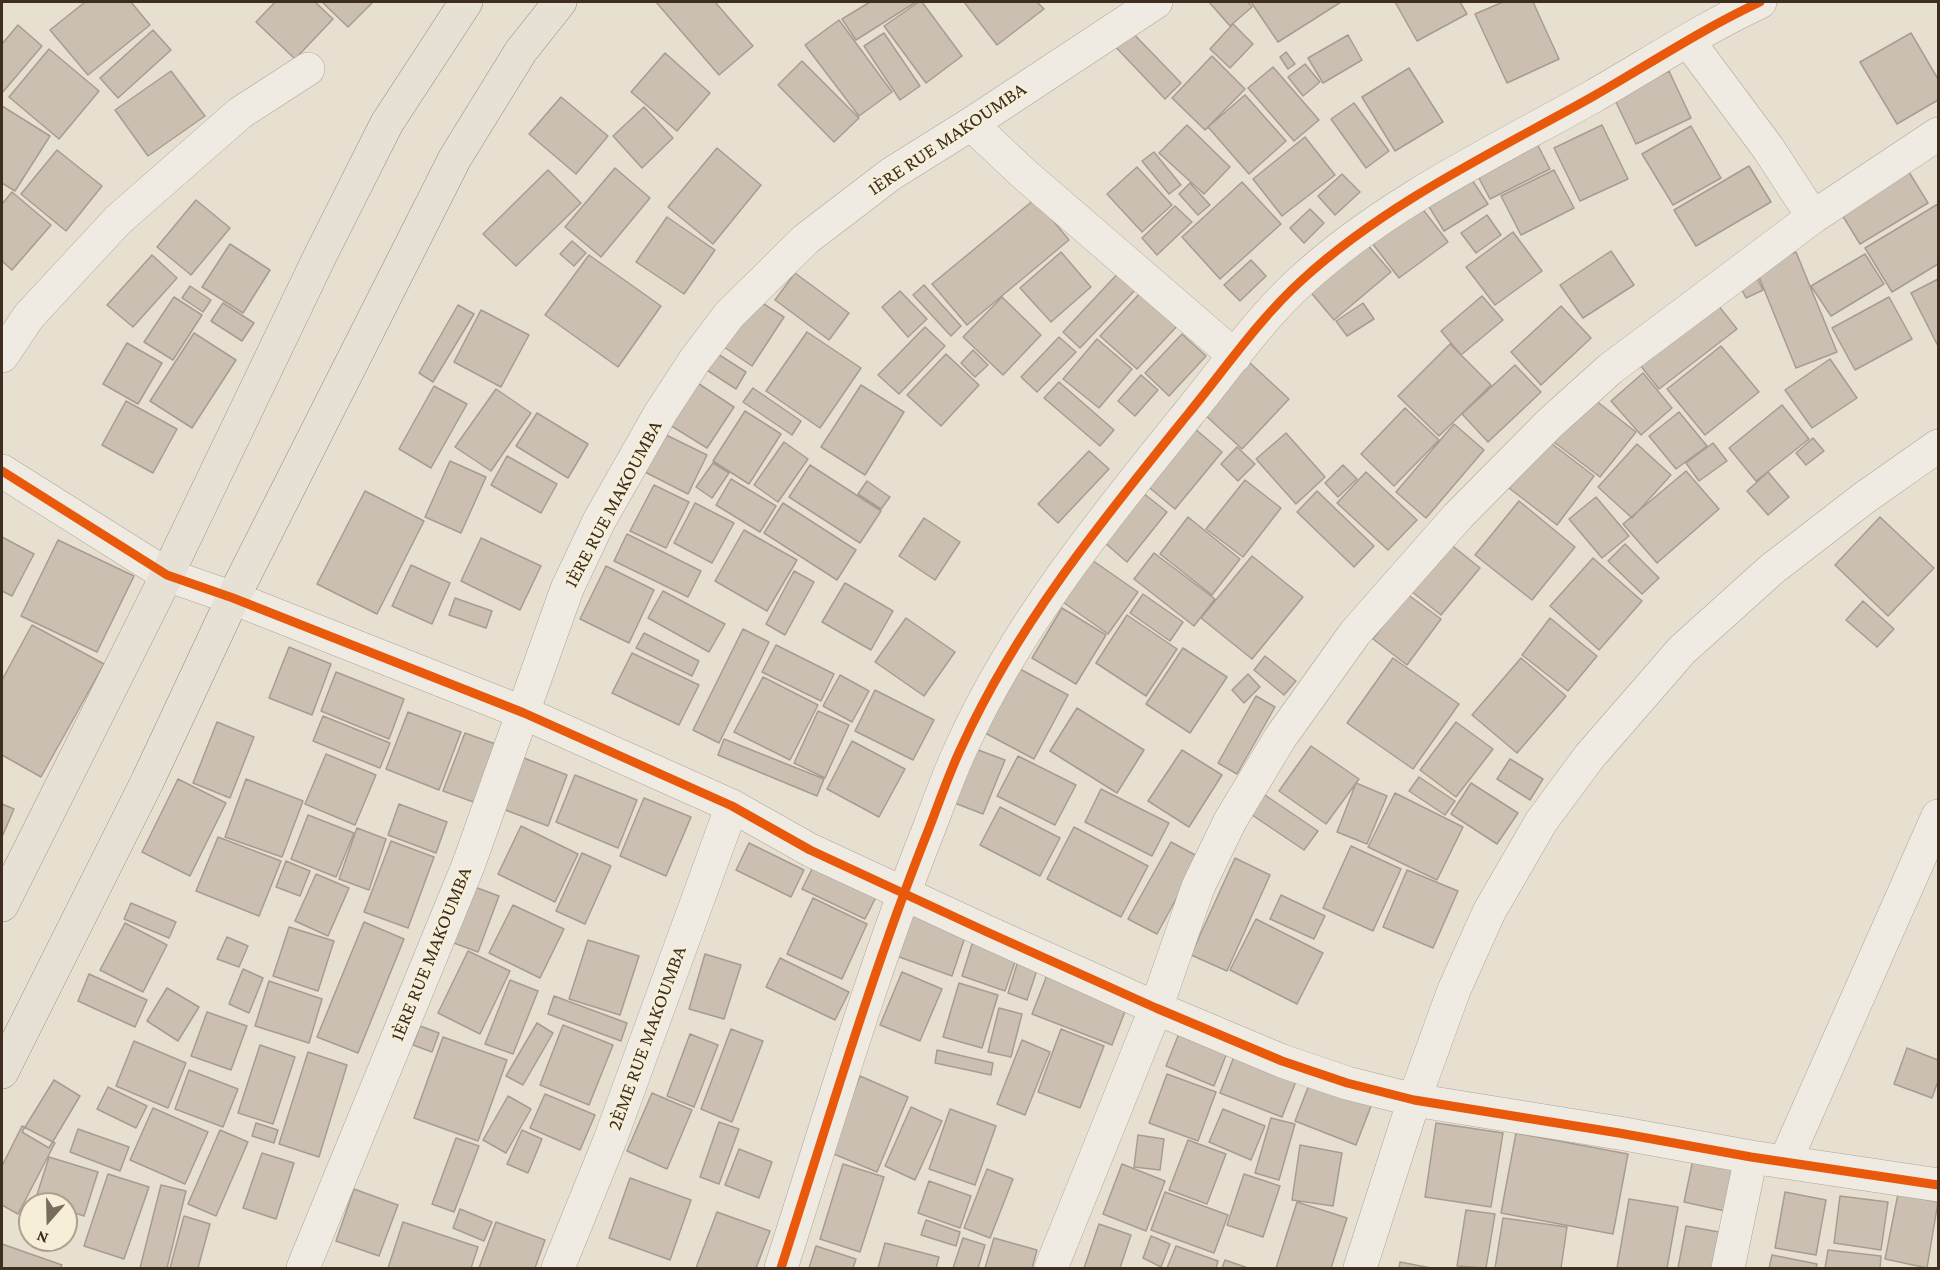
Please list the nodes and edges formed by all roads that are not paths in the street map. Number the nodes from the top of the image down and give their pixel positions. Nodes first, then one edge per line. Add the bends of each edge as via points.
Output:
1 (466, 2) edge
2 (560, 2) edge
3 (1156, 2) edge
4 (1749, 4) edge
5 (1689, 42) junction
6 (308, 69) dead end
7 (971, 124) junction
8 (1938, 134) edge
9 (1813, 217) junction
10 (2, 356) edge
11 (1235, 356) junction
12 (1938, 447) edge
13 (2, 471) edge
14 (167, 575) junction
15 (233, 598) junction
16 (524, 713) junction
17 (732, 806) junction
18 (1938, 816) edge
19 (903, 893) junction
20 (2, 905) edge
21 (1156, 1008) junction
22 (2, 1072) edge
23 (1414, 1100) junction
24 (1751, 1157) junction
25 (1785, 1161) junction
26 (1938, 1185) edge
27 (303, 1269) edge
28 (558, 1269) edge
29 (781, 1269) edge
30 (1051, 1269) edge
31 (1360, 1269) edge
32 (1728, 1269) edge

1 - 14 main road via 387,123
2 - 15 main road via 520,51 454,158
3 - 7 street, 1ÈRE RUE MAKOUMBA
4 - 5 street
5 - 9 street via 1768,148
5 - 11 street via 1476,160 1364,230 1300,281
6 - 10 street via 240,113 118,220 28,316
7 - 11 street
7 - 16 street, 1ÈRE RUE MAKOUMBA via 891,174 806,239 760,283 695,360 599,521 567,589
8 - 9 street
9 - 21 street via 1610,369 1549,424 1458,516 1355,633 1280,738 1230,820 1198,887
11 - 19 street via 1095,529 991,686 960,749
12 - 23 street via 1772,569 1682,650 1590,757 1541,822 1489,912 1454,990
13 - 14 street
14 - 15 street
14 - 20 main road
15 - 16 street
15 - 22 main road via 148,780
16 - 17 street
16 - 27 street, 1ÈRE RUE MAKOUMBA via 468,866
17 - 19 street via 810,850
17 - 28 street, 2ÈME RUE MAKOUMBA via 610,1140
18 - 25 street
19 - 21 street
19 - 29 street
21 - 23 street via 1282,1061
21 - 30 street
23 - 24 street
23 - 31 street
24 - 25 street
24 - 32 street
25 - 26 street

